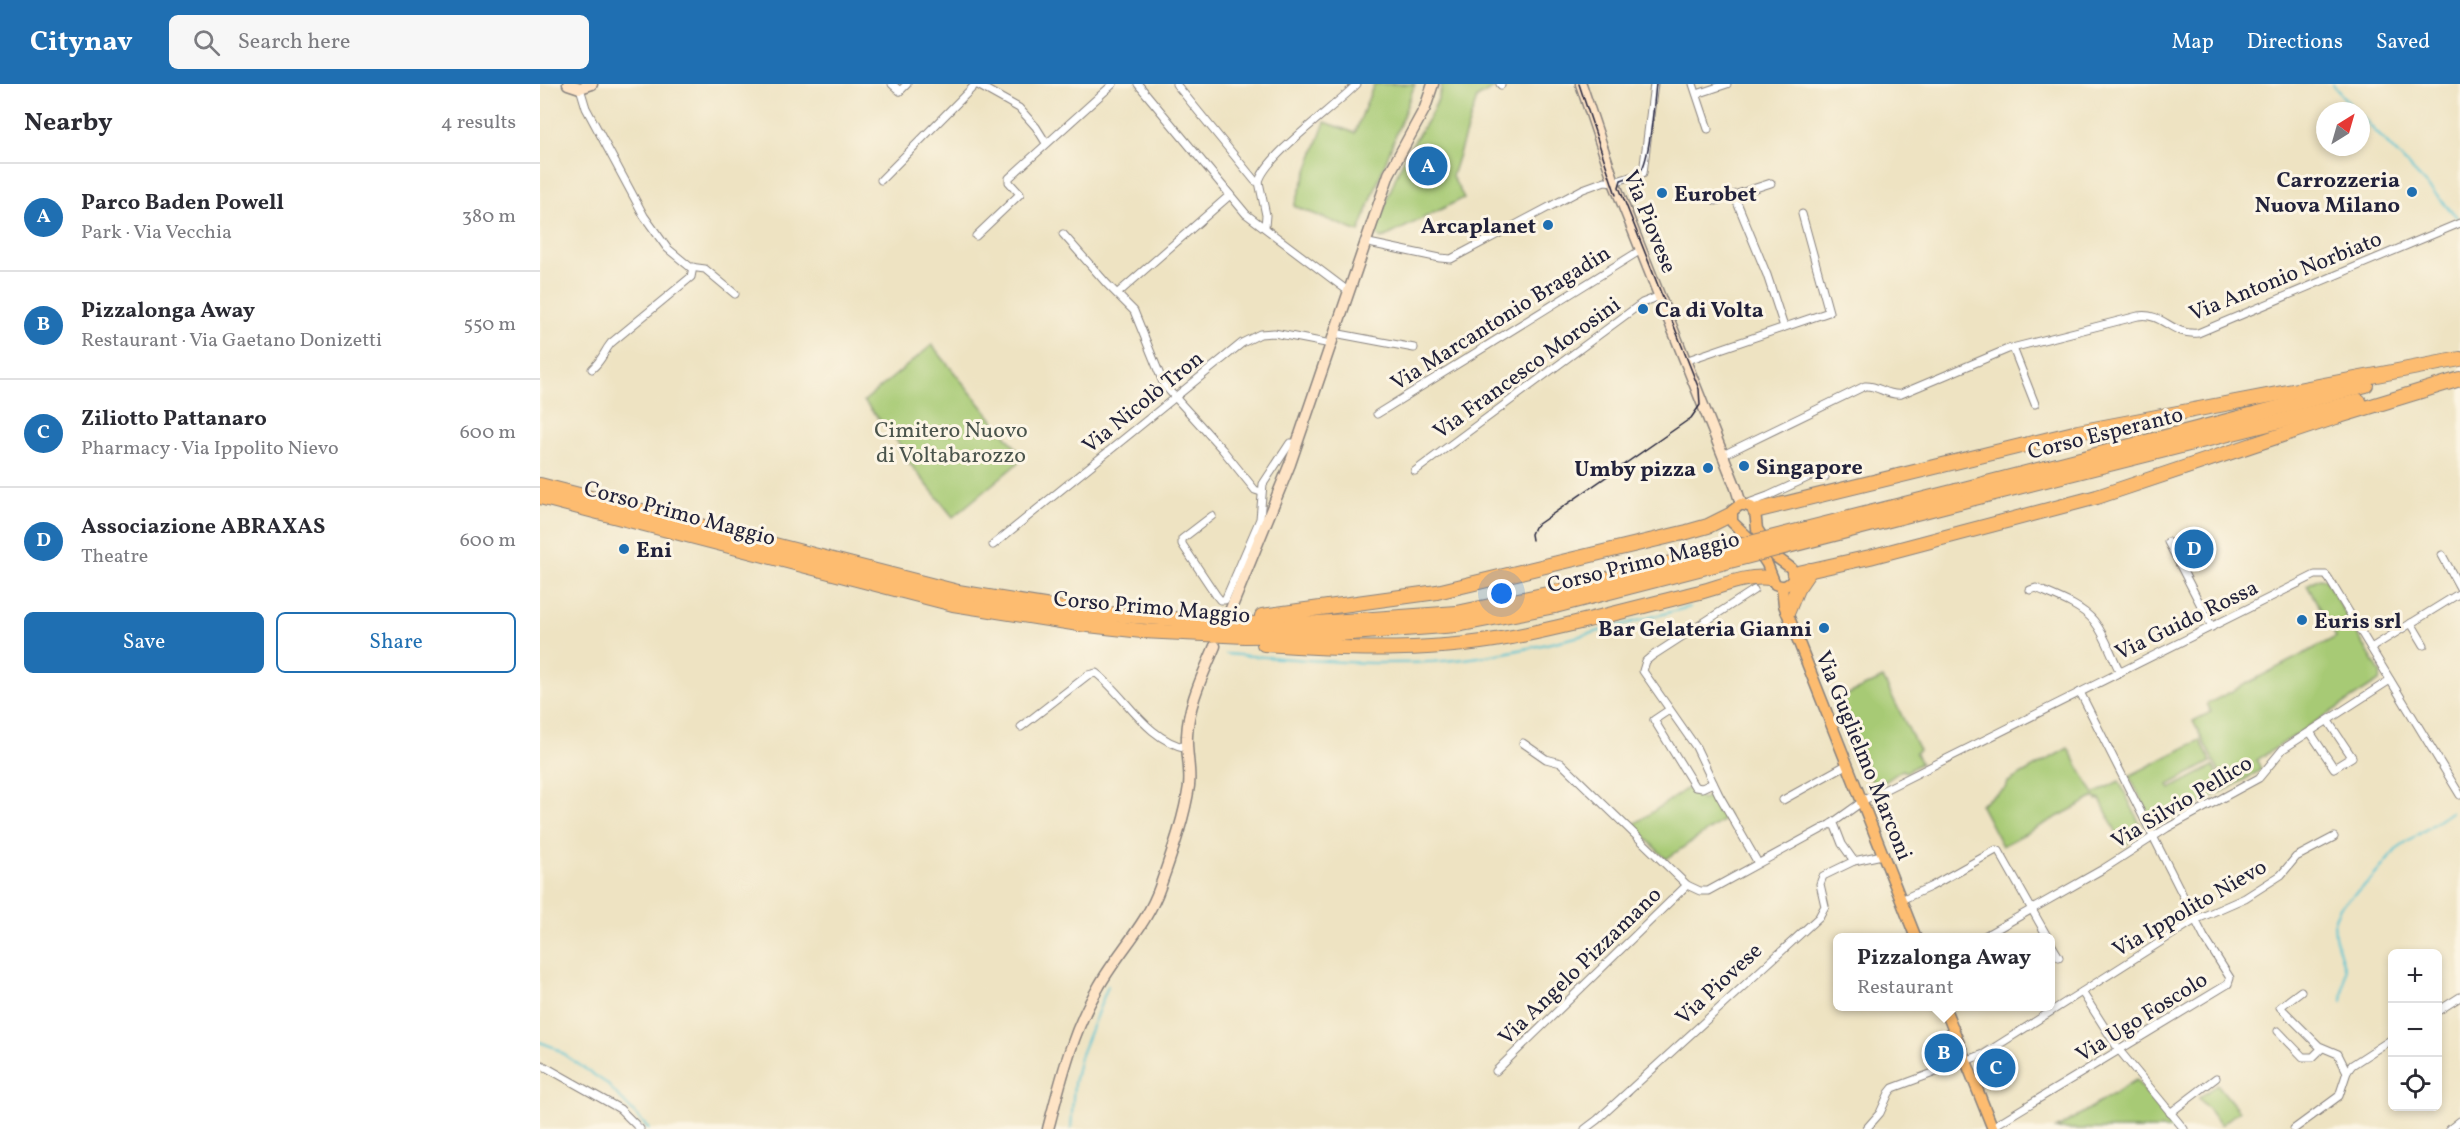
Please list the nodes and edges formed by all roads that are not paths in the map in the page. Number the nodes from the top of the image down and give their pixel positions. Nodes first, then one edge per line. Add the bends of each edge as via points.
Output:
1 (568, 84) edge
2 (592, 84) edge
3 (892, 84) edge
4 (907, 84) edge
5 (976, 84) edge
6 (1113, 84) edge
7 (1138, 84) edge
8 (1176, 84) edge
9 (1357, 84) edge
10 (1433, 84) edge
11 (1581, 84) edge
12 (1654, 84) edge
13 (1693, 84) edge
14 (1727, 84) edge
15 (580, 88) junction
16 (1697, 94) junction
17 (1708, 129) dead end
18 (1046, 144) junction
19 (880, 180) dead end
20 (1259, 182) junction
21 (1614, 182) junction
22 (1771, 183) dead end
23 (1230, 195) junction
24 (1734, 195) junction
25 (1716, 201) dead end
26 (1802, 214) dead end
27 (2460, 223) edge
28 (1265, 227) junction
29 (1063, 234) dead end
30 (976, 236) dead end
31 (1364, 242) junction
32 (1641, 250) junction
33 (693, 267) junction
34 (1348, 291) junction
35 (1118, 293) junction
36 (735, 294) dead end
37 (1660, 296) junction
38 (1784, 327) junction
39 (1335, 333) junction
40 (1331, 344) junction
41 (1414, 348) dead end
42 (2013, 348) junction
43 (2460, 359) edge
44 (1685, 360) junction
45 (592, 369) dead end
46 (2460, 379) edge
47 (1174, 398) junction
48 (2035, 404) dead end
49 (1377, 414) dead end
50 (1297, 443) junction
51 (1723, 455) junction
52 (1415, 471) dead end
53 (1825, 477) dead end
54 (540, 485) edge
55 (1261, 492) junction
56 (1957, 496) junction
57 (540, 497) edge
58 (1747, 507) junction
59 (1730, 515) junction
60 (1212, 516) dead end
61 (2168, 542) dead end
62 (993, 545) dead end
63 (1763, 546) joint
64 (2442, 555) dead end
65 (1810, 570) junction
66 (1794, 574) junction
67 (1770, 578) junction
68 (1782, 587) junction
69 (2460, 588) edge
70 (1755, 590) dead end
71 (2030, 590) dead end
72 (2460, 592) edge
73 (1788, 611) junction
74 (1228, 616) dead end
75 (2411, 623) junction
76 (1154, 626) junction
77 (2212, 627) junction
78 (2424, 645) dead end
79 (1215, 646) dead end
80 (2371, 648) junction
81 (2120, 672) junction
82 (2390, 680) junction
83 (2080, 692) junction
84 (1669, 710) junction
85 (2328, 721) junction
86 (1021, 727) dead end
87 (2310, 732) junction
88 (1523, 743) dead end
89 (1187, 748) junction
90 (1846, 765) junction
91 (1713, 783) junction
92 (2460, 795) edge
93 (1783, 800) dead end
94 (1861, 801) junction
95 (1831, 824) junction
96 (2154, 837) junction
97 (2334, 837) dead end
98 (1882, 855) junction
99 (1854, 861) junction
100 (1758, 863) junction
101 (1687, 885) junction
102 (1901, 900) junction
103 (2032, 909) junction
104 (2195, 920) junction
105 (1914, 933) edge
106 (1991, 933) edge
107 (2045, 933) edge
108 (2055, 950) edge
109 (2059, 957) dead end
110 (2301, 991) dead end
111 (2082, 992) junction
112 (2460, 997) edge
113 (2442, 1008) edge
114 (2055, 1009) edge
115 (1946, 1011) edge
116 (2052, 1011) edge
117 (2278, 1031) dead end
118 (2388, 1042) edge
119 (2322, 1048) junction
120 (2119, 1050) junction
121 (1966, 1062) junction
122 (540, 1064) edge
123 (1496, 1071) dead end
124 (2347, 1072) junction
125 (2216, 1078) dead end
126 (2170, 1113) junction
127 (2460, 1121) edge
128 (1993, 1128) edge
129 (640, 1129) edge
130 (1048, 1129) edge
131 (1585, 1129) edge
132 (1866, 1129) edge
133 (2184, 1129) edge
134 (2294, 1129) edge
135 (2450, 1129) edge

1 - 15 street
2 - 15 street
3 - 4 street via 900,91
5 - 18 street via 1019,108
5 - 19 street
6 - 18 street
7 - 23 street
8 - 20 street
9 - 20 street via 1278,154
10 - 31 street via 1425,108 1393,163
11 - 21 street, Via Piovese
12 - 21 street via 1643,173
13 - 16 street
14 - 16 street
15 - 33 street via 586,108 644,216 667,248
16 - 17 street
18 - 30 street via 1009,178 1020,194
20 - 28 street
21 - 31 street via 1583,189 1451,259
21 - 32 street, Via Piovese
22 - 24 street
23 - 28 street via 1246,214
23 - 35 street
24 - 25 street
24 - 38 street
26 - 38 street via 1829,312
27 - 42 street, Via Antonio Norbiato via 2198,333 2177,331 2148,314
28 - 34 street
29 - 35 street
31 - 34 street
32 - 37 street, Via Piovese
32 - 49 street, Via Marcantonio Bragadin
33 - 36 street via 705,269
33 - 45 street via 691,277 611,343
34 - 39 street
35 - 47 street via 1134,311 1161,378
37 - 44 street, Via Piovese
37 - 52 street, Via Francesco Morosini via 1642,303
38 - 44 street
39 - 40 street
39 - 41 street
40 - 47 street, Via Nicolò Tron via 1287,334 1260,334 1242,343
40 - 50 street
42 - 48 street
42 - 51 street, Via Antonio Norbiato via 1901,394 1865,386
43 - 56 highway, Corso Esperanto
43 - 58 highway via 2078,432
44 - 51 street, Via Piovese
46 - 56 highway, Corso Esperanto
46 - 65 highway via 2097,497
47 - 55 street via 1255,490
47 - 62 street, Via Nicolò Tron
50 - 55 street via 1290,443 1271,469
50 - 74 street
51 - 58 street, Via Piovese
53 - 58 street via 1822,471
54 - 76 highway, Corso Primo Maggio via 958,592
55 - 60 street via 1260,519 1225,600 1216,595 1182,544 1182,539
56 - 63 highway, Corso Esperanto, bridge
57 - 76 highway, Corso Primo Maggio via 953,604 1079,624
58 - 59 main road
58 - 66 main road, Via Piovese via 1776,557
59 - 67 main road via 1731,522 1751,540 1767,564
59 - 76 highway via 1687,532 1437,592
61 - 77 street
63 - 76 highway, Corso Primo Maggio, bridge via 1552,593 1457,619
64 - 69 street
65 - 66 highway
65 - 73 highway
66 - 68 main road via 1789,584
67 - 68 main road
67 - 76 highway via 1750,577 1527,634 1445,647 1317,648 1212,641
68 - 73 main road, Via Guglielmo Marconi
70 - 84 street via 1646,662 1643,671
71 - 81 street via 2036,588 2093,619
72 - 75 street
73 - 90 main road, Via Guglielmo Marconi
75 - 78 street
75 - 80 street
77 - 80 street, Via Guido Rossa via 2321,574 2326,575
77 - 81 street, Via Guido Rossa
79 - 89 street via 1188,717
80 - 82 street
81 - 83 street, Via Guido Rossa
82 - 85 street, Via Silvio Pellico
82 - 92 street
83 - 94 street, Via Guido Rossa
83 - 96 street
84 - 91 street via 1696,747
84 - 91 street via 1654,720 1695,787
85 - 87 street, Via Silvio Pellico
85 - 87 street via 2352,757 2334,768
86 - 89 street via 1088,675 1096,673 1138,718
87 - 96 street, Via Silvio Pellico via 2276,755 2259,778
88 - 101 street, Via Angelo Pizzamano via 1546,759 1561,763
89 - 130 street via 1187,797 1159,890 1148,915 1109,968 1079,1025
90 - 93 street
90 - 94 main road, Via Guglielmo Marconi
91 - 100 street
94 - 95 street
94 - 98 main road, Via Guglielmo Marconi
95 - 99 street
95 - 100 street, Via Angelo Pizzamano
96 - 103 street, Via Silvio Pellico
96 - 104 street, Via Ugo Foscolo
97 - 104 street, Via Ippolito Nievo via 2296,857 2281,875 2245,898
98 - 99 street, Via Piovese
98 - 102 main road, Via Guglielmo Marconi
99 - 131 street, Via Piovese via 1820,880 1826,901 1819,917
100 - 101 street, Via Angelo Pizzamano via 1708,891
101 - 123 street, Via Angelo Pizzamano
102 - 103 street via 1996,850
102 - 105 main road, Via Guglielmo Marconi
103 - 106 street, Via Silvio Pellico
103 - 107 street
104 - 111 street, Via Ippolito Nievo
104 - 120 street, Via Ugo Foscolo via 2230,978 2228,984
108 - 109 street
110 - 119 street via 2280,1007
111 - 114 street, Via Ippolito Nievo
111 - 120 street
112 - 113 street
115 - 121 main road
116 - 121 street, Via Ippolito Nievo
117 - 119 street via 2303,1058 2313,1057
118 - 124 street
119 - 124 street via 2338,1054
120 - 126 street
120 - 128 street, Via Ugo Foscolo
121 - 128 main road
121 - 132 street, Via Ippolito Nievo via 1893,1089
122 - 129 street via 620,1109
124 - 134 street via 2339,1096
125 - 126 street
126 - 133 street
127 - 135 street

